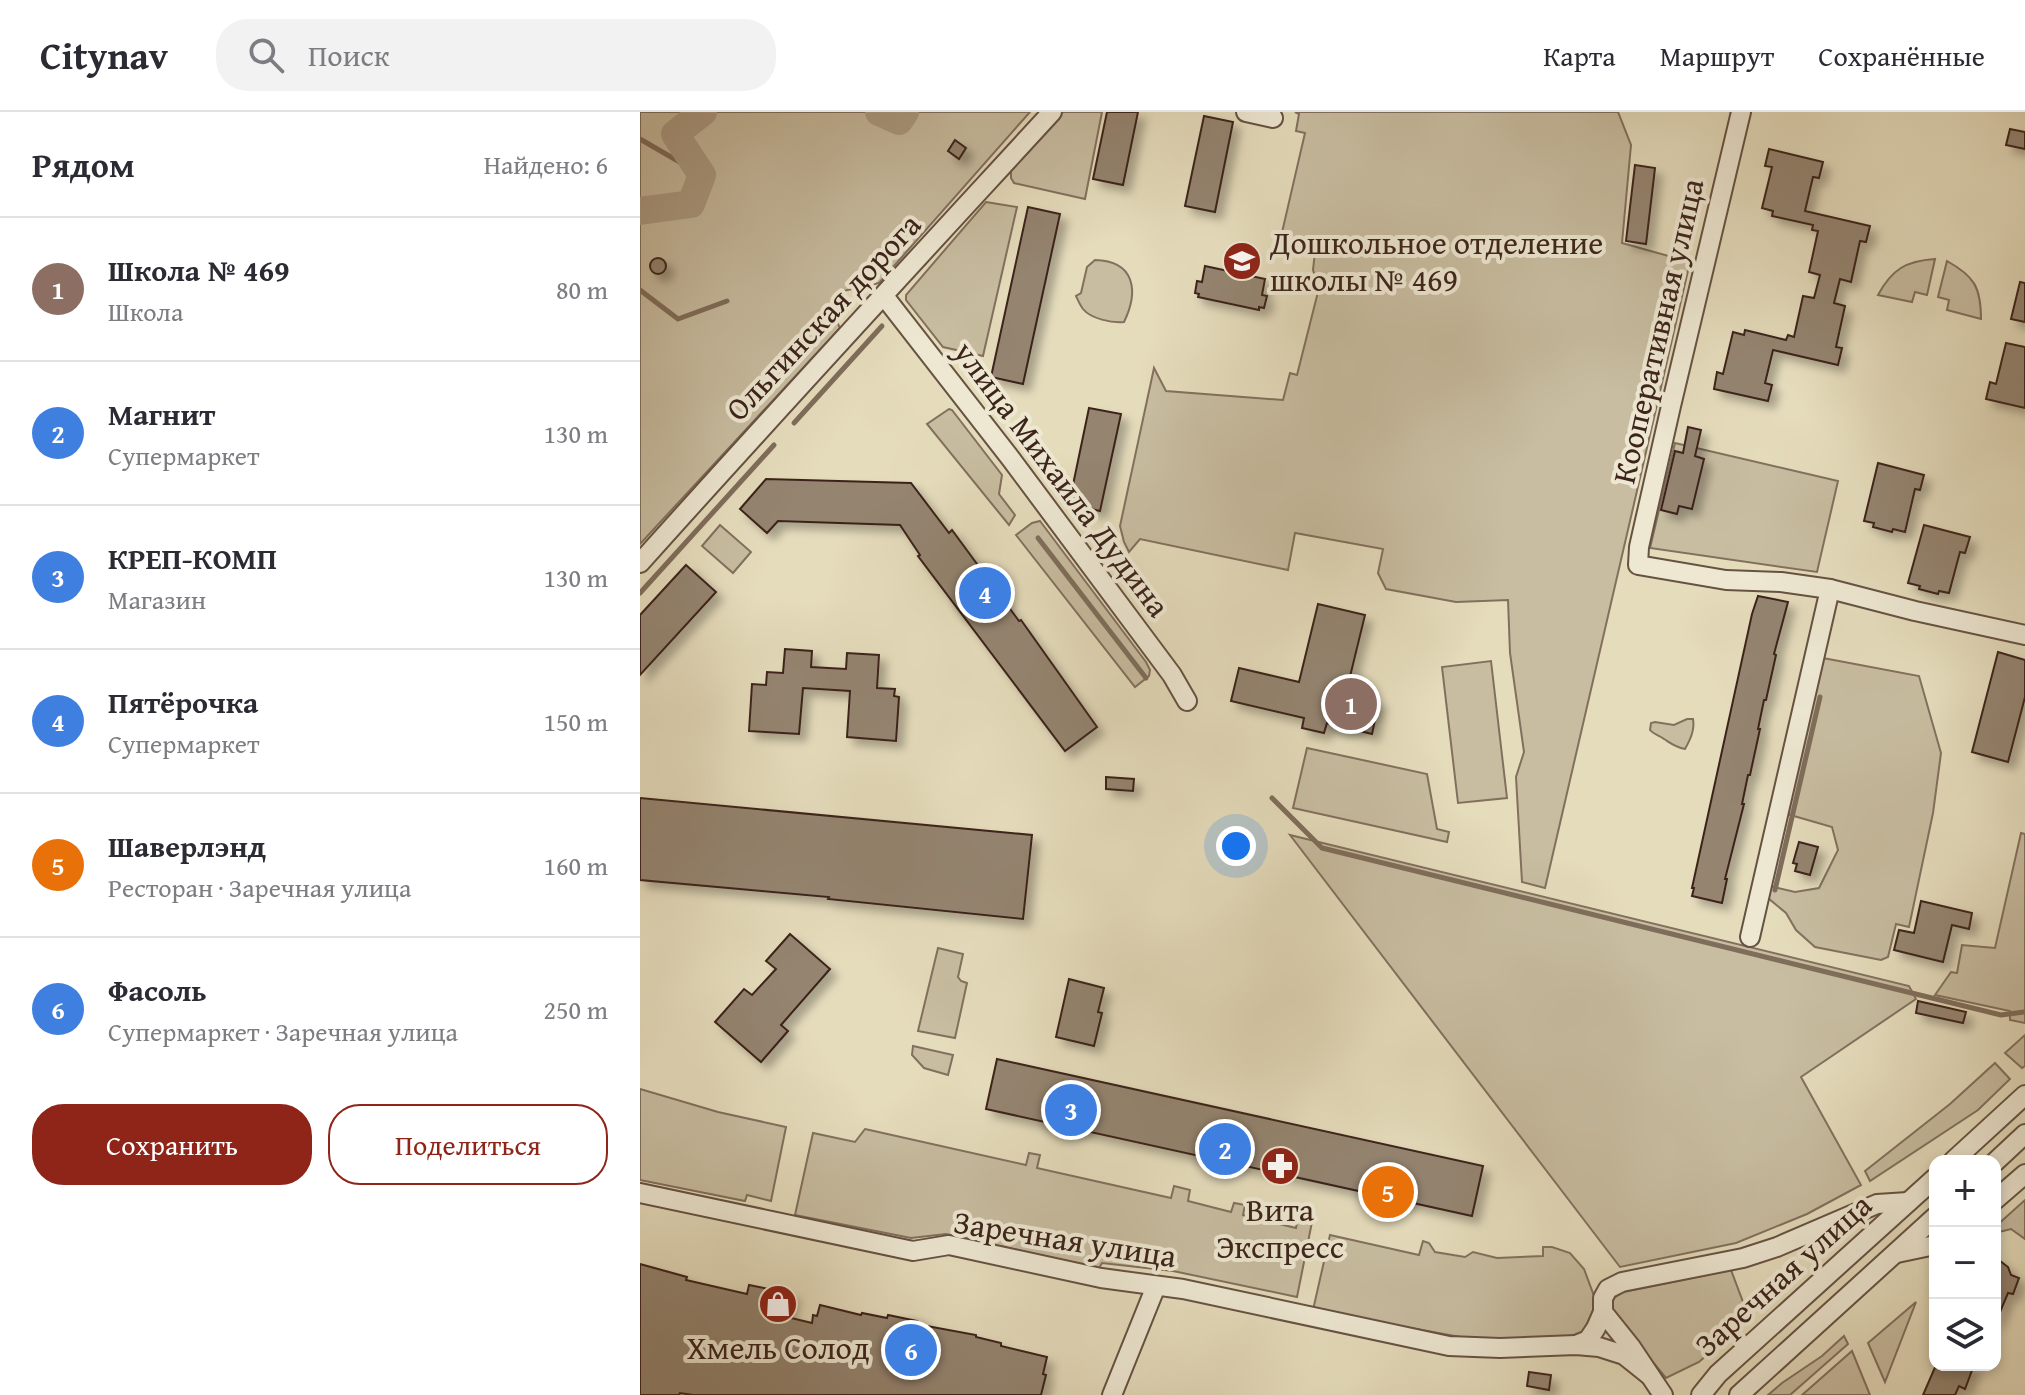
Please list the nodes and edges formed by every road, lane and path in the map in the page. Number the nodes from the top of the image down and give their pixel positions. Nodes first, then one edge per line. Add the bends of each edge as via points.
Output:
1 (1052, 112) edge
2 (1246, 112) edge
3 (1741, 112) edge
4 (1273, 118) dead end
5 (884, 296) junction
6 (640, 563) edge
7 (1830, 589) junction
8 (2025, 635) edge
9 (1187, 701) dead end
10 (1750, 937) dead end
11 (2025, 1095) edge
12 (2025, 1134) edge
13 (1960, 1155) edge
14 (2001, 1156) edge
15 (2025, 1174) edge
16 (1929, 1183) edge
17 (640, 1193) edge
18 (2001, 1195) edge
19 (1908, 1202) junction
20 (1929, 1222) edge
21 (1929, 1246) edge
22 (1894, 1254) junction
23 (1156, 1286) junction
24 (1603, 1312) junction
25 (1576, 1345) junction
26 (1649, 1375) junction
27 (1112, 1395) edge
28 (1663, 1395) edge
29 (1701, 1395) edge
30 (1739, 1395) edge

1 - 5 street, Ольгинская дорога
2 - 4 street
3 - 7 street, Кооперативная улица via 1638,565
5 - 6 street, Ольгинская дорога
5 - 9 street, улица Михаила Дудина via 1046,505
7 - 8 street
7 - 10 street
11 - 13 street
12 - 14 street
15 - 18 street
16 - 19 street, Заречная улица
17 - 23 street, Заречная улица via 913,1251 949,1245
19 - 24 street, Заречная улица via 1877,1204 1743,1258 1622,1282 1608,1289
19 - 29 street, Заречная улица
20 - 22 street, Заречная улица
21 - 22 street
22 - 30 street, Заречная улица
23 - 25 street, Заречная улица via 1449,1346
23 - 27 street
24 - 25 street, Заречная улица via 1588,1340
24 - 26 street
25 - 26 street, Заречная улица via 1624,1355
26 - 28 street

